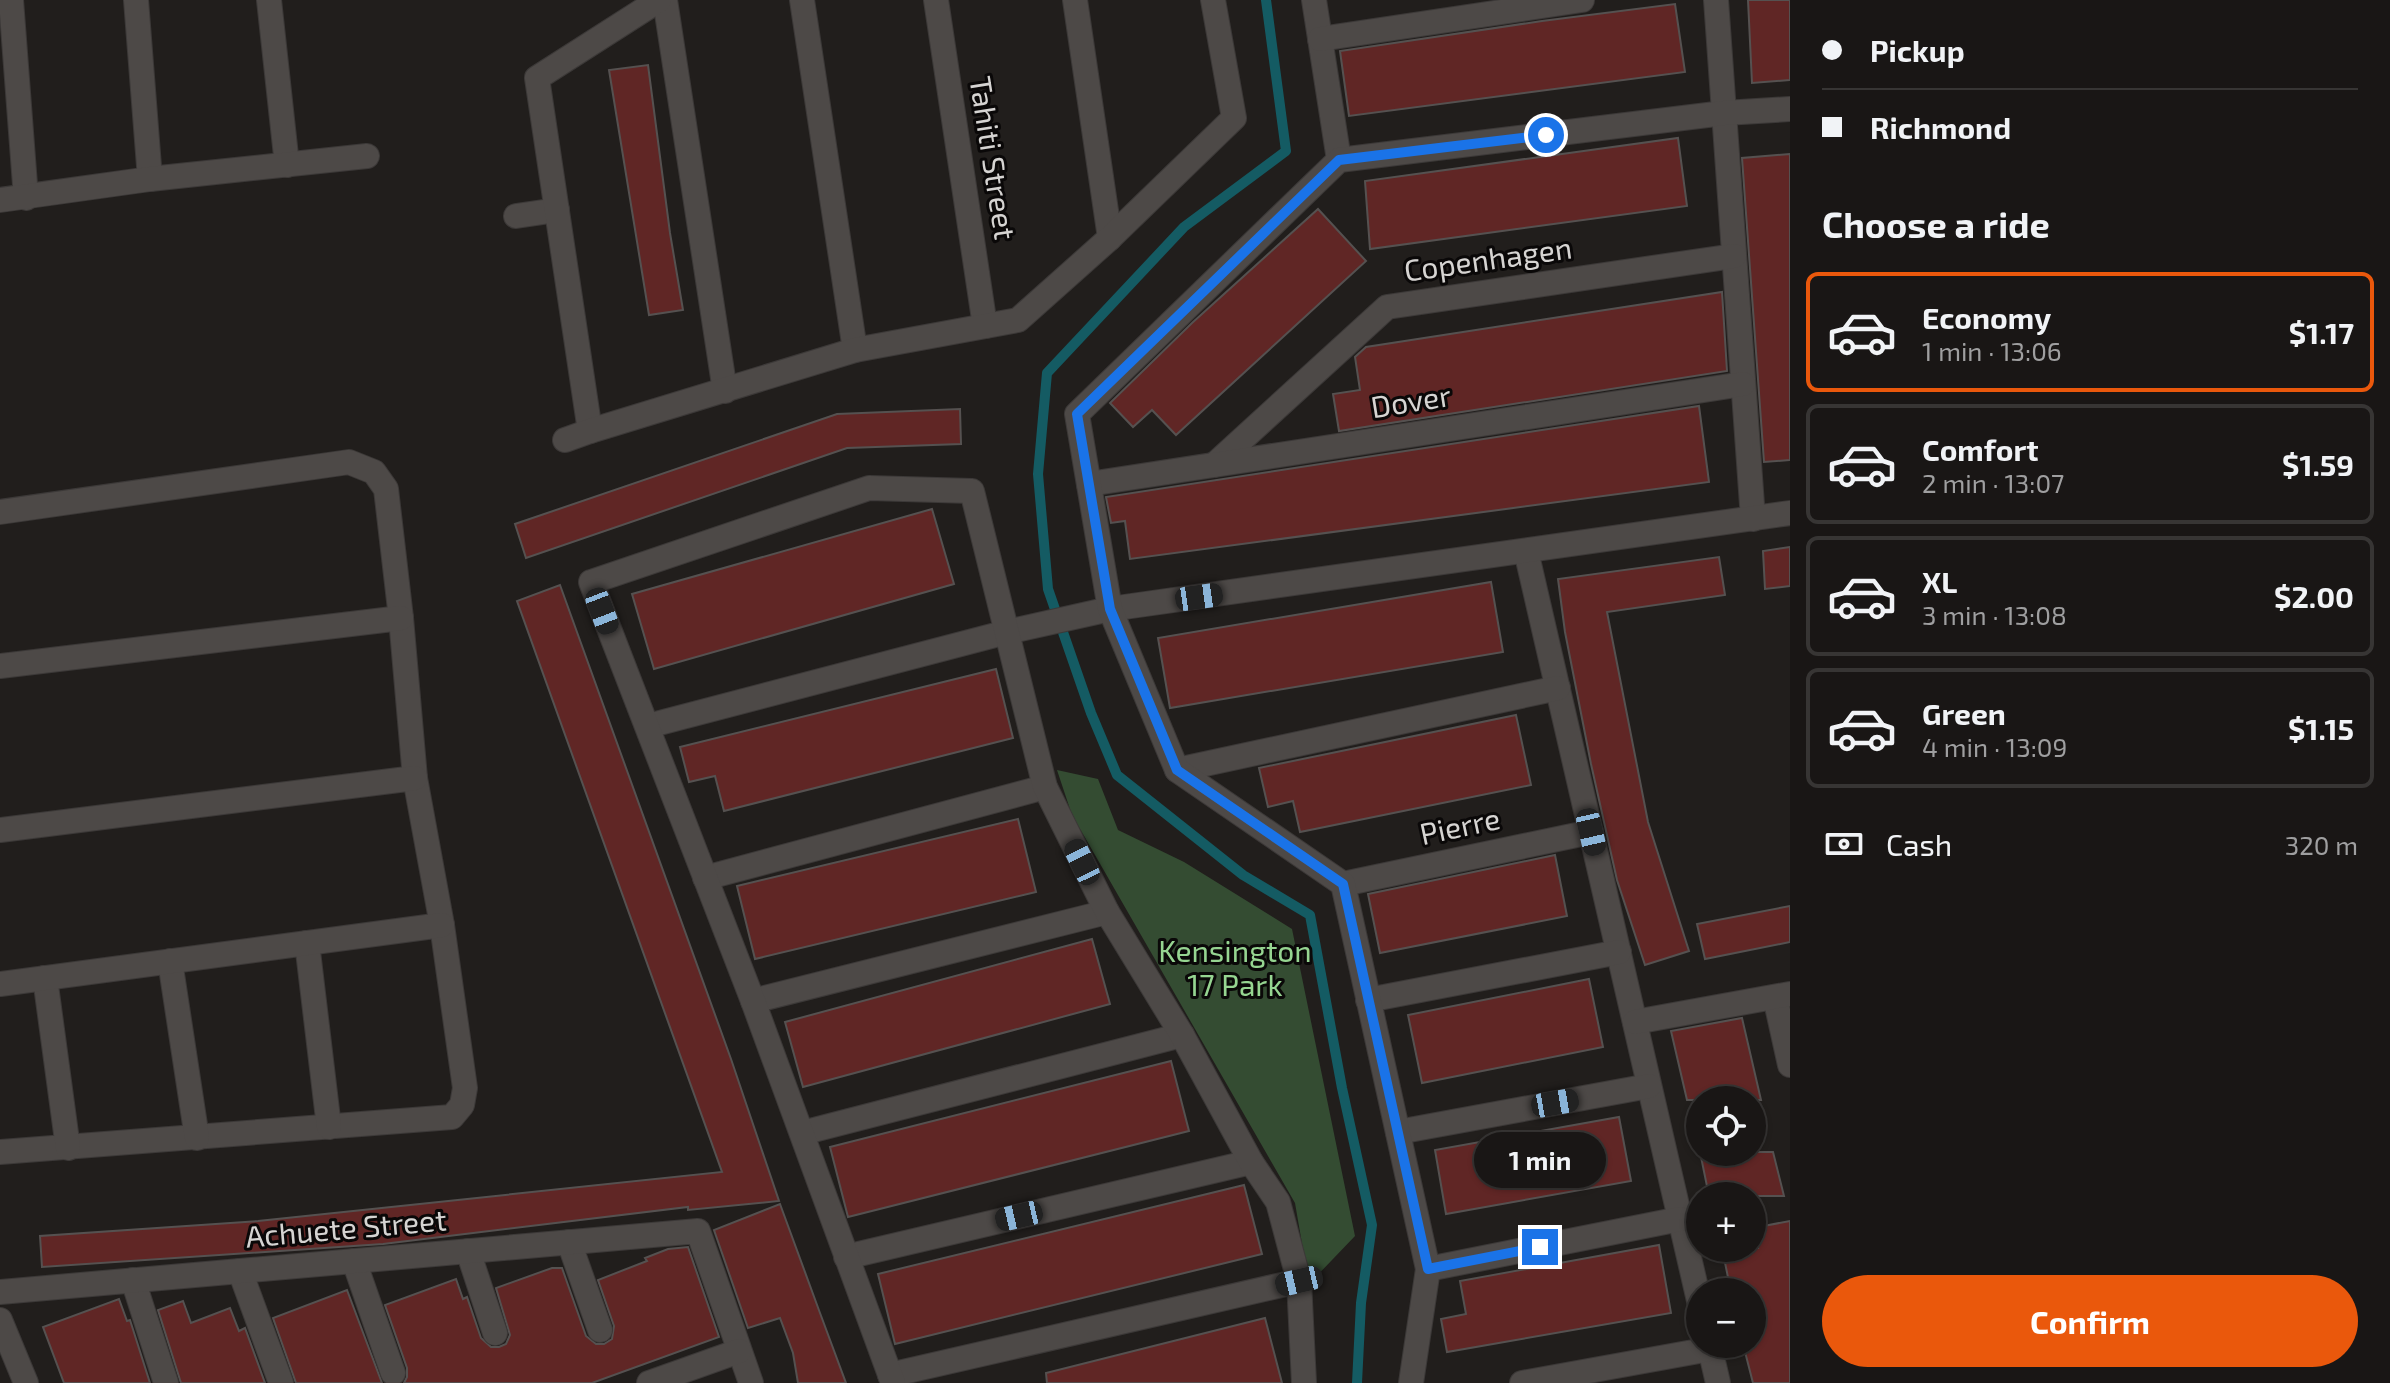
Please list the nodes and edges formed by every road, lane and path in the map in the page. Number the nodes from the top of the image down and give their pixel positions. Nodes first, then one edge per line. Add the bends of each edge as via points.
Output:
1 (11, 0) edge
2 (136, 0) edge
3 (269, 0) edge
4 (659, 0) edge
5 (665, 0) edge
6 (802, 0) edge
7 (936, 0) edge
8 (1075, 0) edge
9 (1213, 0) edge
10 (1314, 0) edge
11 (1582, 0) edge
12 (1716, 0) edge
13 (1320, 39) junction
14 (1790, 109) edge
15 (1724, 113) junction
16 (367, 156) dead end
17 (1339, 160) junction
18 (287, 165) junction
19 (150, 179) junction
20 (26, 198) junction
21 (0, 200) edge
22 (557, 210) junction
23 (516, 216) dead end
24 (1110, 238) junction
25 (1734, 256) junction
26 (985, 326) junction
27 (855, 350) junction
28 (1743, 384) junction
29 (725, 391) junction
30 (590, 431) junction
31 (565, 440) dead end
32 (1214, 465) junction
33 (1089, 484) junction
34 (0, 512) edge
35 (1790, 513) edge
36 (1753, 519) junction
37 (1526, 551) junction
38 (1098, 612) junction
39 (401, 618) junction
40 (1016, 631) junction
41 (0, 666) edge
42 (1558, 688) junction
43 (648, 726) junction
44 (1177, 770) junction
45 (415, 778) junction
46 (1045, 787) junction
47 (0, 830) edge
48 (1591, 832) junction
49 (705, 878) junction
50 (1343, 884) junction
51 (1107, 912) junction
52 (442, 925) junction
53 (307, 943) junction
54 (1619, 952) junction
55 (170, 961) junction
56 (45, 978) junction
57 (0, 984) edge
58 (1783, 995) edge
59 (1368, 1000) junction
60 (753, 1001) junction
61 (1635, 1022) junction
62 (1182, 1035) junction
63 (1790, 1065) edge
64 (1649, 1086) junction
65 (329, 1127) junction
66 (1398, 1132) junction
67 (802, 1133) junction
68 (197, 1138) junction
69 (68, 1148) junction
70 (0, 1152) edge
71 (1251, 1162) junction
72 (1680, 1219) junction
73 (569, 1242) junction
74 (468, 1251) junction
75 (846, 1257) junction
76 (354, 1261) junction
77 (1428, 1269) junction
78 (240, 1271) junction
79 (1694, 1278) edge
80 (133, 1280) junction
81 (1299, 1281) junction
82 (0, 1292) edge
83 (0, 1320) edge
84 (600, 1330) dead end
85 (495, 1333) dead end
86 (739, 1351) junction
87 (1686, 1351) edge
88 (1713, 1358) edge
89 (393, 1373) dead end
90 (892, 1379) edge
91 (26, 1383) edge
92 (166, 1383) edge
93 (281, 1383) edge
94 (649, 1383) edge
95 (751, 1383) edge
96 (1304, 1383) edge
97 (1411, 1383) edge
98 (1522, 1383) edge
99 (1718, 1383) edge

1 - 20 street
2 - 19 street
3 - 18 street
4 - 22 street via 537,78
5 - 29 street
6 - 27 street
7 - 26 street, Tahiti Street
8 - 24 street
9 - 24 street via 1234,118
10 - 13 street
11 - 13 street
12 - 15 street
13 - 17 street
14 - 15 street
15 - 17 street
15 - 25 street
16 - 18 street
17 - 33 street via 1077,414
18 - 19 street
19 - 20 street
20 - 21 street
22 - 23 street
22 - 30 street
24 - 26 street via 1018,320
25 - 28 street
25 - 32 street, Copenhagen via 1387,307
26 - 27 street
27 - 29 street
28 - 32 street, Dover
28 - 36 street
29 - 30 street
30 - 31 street
32 - 33 street, Dover
33 - 38 street
34 - 39 street via 349,462 374,472 386,489
35 - 36 street
36 - 37 street
37 - 38 street
37 - 42 street
38 - 40 street
38 - 44 street
39 - 41 street
39 - 45 street
40 - 43 street
40 - 43 street via 972,491 869,488 591,582
40 - 46 street
42 - 44 street
42 - 48 street
43 - 49 street
44 - 50 street
45 - 47 street
45 - 52 street
46 - 49 street
46 - 51 street
48 - 50 street, Pierre
48 - 54 street
49 - 60 street
50 - 59 street
51 - 60 street
51 - 62 street
52 - 53 street
52 - 65 street via 465,1088 462,1105 452,1117
53 - 55 street
53 - 65 street
54 - 59 street
54 - 61 street
55 - 56 street
55 - 68 street
56 - 57 street
56 - 69 street
58 - 61 street
58 - 63 street
59 - 66 street
60 - 67 street
61 - 64 street
62 - 67 street
62 - 71 street
64 - 66 street
64 - 72 street
65 - 68 street
66 - 77 street
67 - 75 street
68 - 69 street
69 - 70 street
71 - 75 street
71 - 81 street via 1278,1202
72 - 77 street
72 - 79 street
73 - 74 street, Achuete Street
73 - 84 street
73 - 86 street, Achuete Street via 698,1231
74 - 76 street, Achuete Street
74 - 85 street
75 - 90 street
76 - 78 street, Achuete Street
76 - 89 street
77 - 97 street
78 - 80 street, Achuete Street
78 - 93 street
80 - 82 street, Achuete Street
80 - 92 street
81 - 90 street
81 - 96 street
83 - 91 street
86 - 94 street
86 - 95 street
87 - 98 street
88 - 99 street

